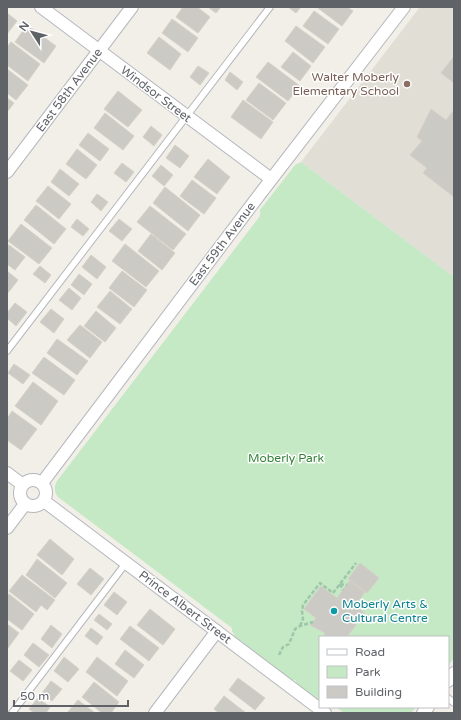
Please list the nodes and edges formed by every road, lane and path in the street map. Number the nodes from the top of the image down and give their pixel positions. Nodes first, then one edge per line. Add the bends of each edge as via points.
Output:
1 (41, 7) edge
2 (132, 7) edge
3 (270, 7) edge
4 (404, 7) edge
5 (99, 51) junction
6 (186, 116) junction
7 (7, 172) edge
8 (271, 180) junction
9 (7, 351) edge
10 (7, 473) edge
11 (42, 483) junction
12 (23, 485) junction
13 (44, 501) junction
14 (25, 504) junction
15 (7, 528) edge
16 (126, 563) junction
17 (356, 563) dead end
18 (340, 584) junction
19 (347, 585) dead end
20 (343, 590) dead end
21 (313, 622) dead end
22 (300, 626) junction
23 (217, 631) junction
24 (279, 655) dead end
25 (12, 713) edge
26 (155, 713) edge
27 (325, 713) edge

1 - 5 street, Windsor Street
2 - 5 street, East 58th Avenue
3 - 6 lane
4 - 8 street, East 59th Avenue
5 - 6 street, Windsor Street
5 - 7 street, East 58th Avenue
6 - 8 street, Windsor Street
6 - 9 lane
8 - 11 street, East 59th Avenue
10 - 12 street
11 - 12 street via 34,480
11 - 13 street via 46,489
12 - 14 street via 20,493
13 - 14 street via 33,506
13 - 16 street, Prince Albert Street
14 - 15 street
16 - 23 street, Prince Albert Street
16 - 25 lane
17 - 18 path
18 - 19 path
18 - 20 path
18 - 22 path via 333,593 320,583 303,605
21 - 22 path
22 - 24 path via 294,629 289,644 283,647
23 - 26 street
23 - 27 street, Prince Albert Street

